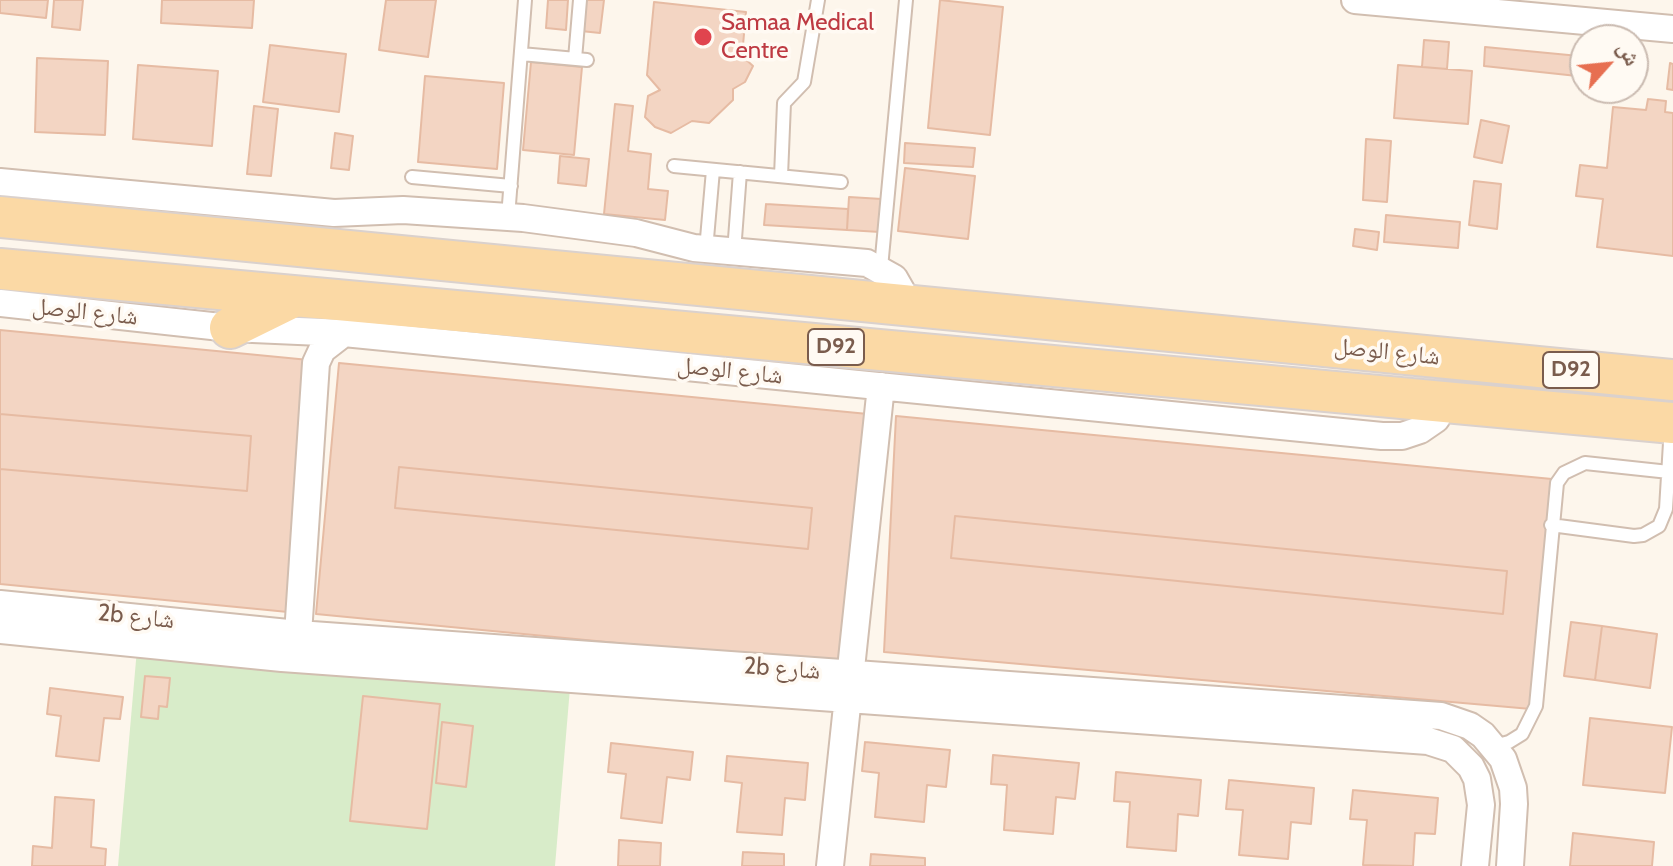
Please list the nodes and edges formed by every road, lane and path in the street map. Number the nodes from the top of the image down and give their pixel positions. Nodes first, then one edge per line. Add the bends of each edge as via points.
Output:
1 (525, 0) edge
2 (580, 0) edge
3 (818, 0) edge
4 (906, 0) edge
5 (1355, 0) edge
6 (1673, 29) edge
7 (521, 54) junction
8 (674, 166) dead end
9 (713, 170) junction
10 (740, 172) junction
11 (781, 176) junction
12 (412, 177) dead end
13 (0, 182) edge
14 (841, 182) dead end
15 (511, 186) junction
16 (0, 217) edge
17 (508, 217) junction
18 (100, 227) junction
19 (706, 250) junction
20 (734, 252) junction
21 (881, 268) junction
22 (0, 269) edge
23 (69, 275) junction
24 (291, 298) junction
25 (0, 303) edge
26 (910, 306) junction
27 (230, 328) junction
28 (344, 333) junction
29 (1673, 380) edge
30 (881, 386) junction
31 (1446, 402) junction
32 (1672, 422) edge
33 (1669, 472) junction
34 (1670, 502) edge
35 (1551, 525) junction
36 (0, 604) edge
37 (0, 630) edge
38 (298, 634) junction
39 (849, 686) junction
40 (1494, 746) junction
41 (830, 866) edge
42 (1475, 866) edge
43 (1510, 866) edge

1 - 7 lane
2 - 7 lane via 581,59
3 - 11 lane via 804,82 784,103
4 - 21 lane
5 - 6 street
7 - 15 lane
8 - 9 lane
9 - 10 lane
9 - 19 lane
10 - 11 lane
10 - 20 lane
11 - 14 lane
12 - 15 lane
13 - 17 street via 334,213 403,210
15 - 17 lane
16 - 18 main road, شارع الوصل / D92
17 - 19 street via 636,233
18 - 23 main road via 61,244 60,261
18 - 26 main road, شارع الوصل / D92
19 - 20 street
20 - 21 street
21 - 26 street via 901,286
22 - 23 main road, شارع الوصل / D92
23 - 24 main road, شارع الوصل / D92
24 - 27 main road
24 - 31 main road, شارع الوصل / D92
25 - 27 street, شارع الوصل
26 - 29 main road, شارع الوصل / D92
27 - 28 street, شارع الوصل
28 - 30 street, شارع الوصل
28 - 38 street via 322,350 316,363
30 - 31 street, شارع الوصل via 1392,436 1420,430 1436,419
30 - 39 street
31 - 32 main road, شارع الوصل / D92
32 - 33 lane
33 - 34 lane
33 - 35 lane via 1597,462 1574,466 1557,483
34 - 35 lane via 1659,526 1643,535
35 - 40 lane via 1536,706 1522,734
36 - 38 street, 2b شارع
37 - 39 street, 2b شارع via 282,658
38 - 39 street, 2b شارع
39 - 40 street, 2b شارع via 1441,716 1470,726
39 - 41 street
39 - 42 street, 2b شارع via 1428,741 1453,749 1477,779 1481,805
40 - 43 street via 1509,773 1514,804

